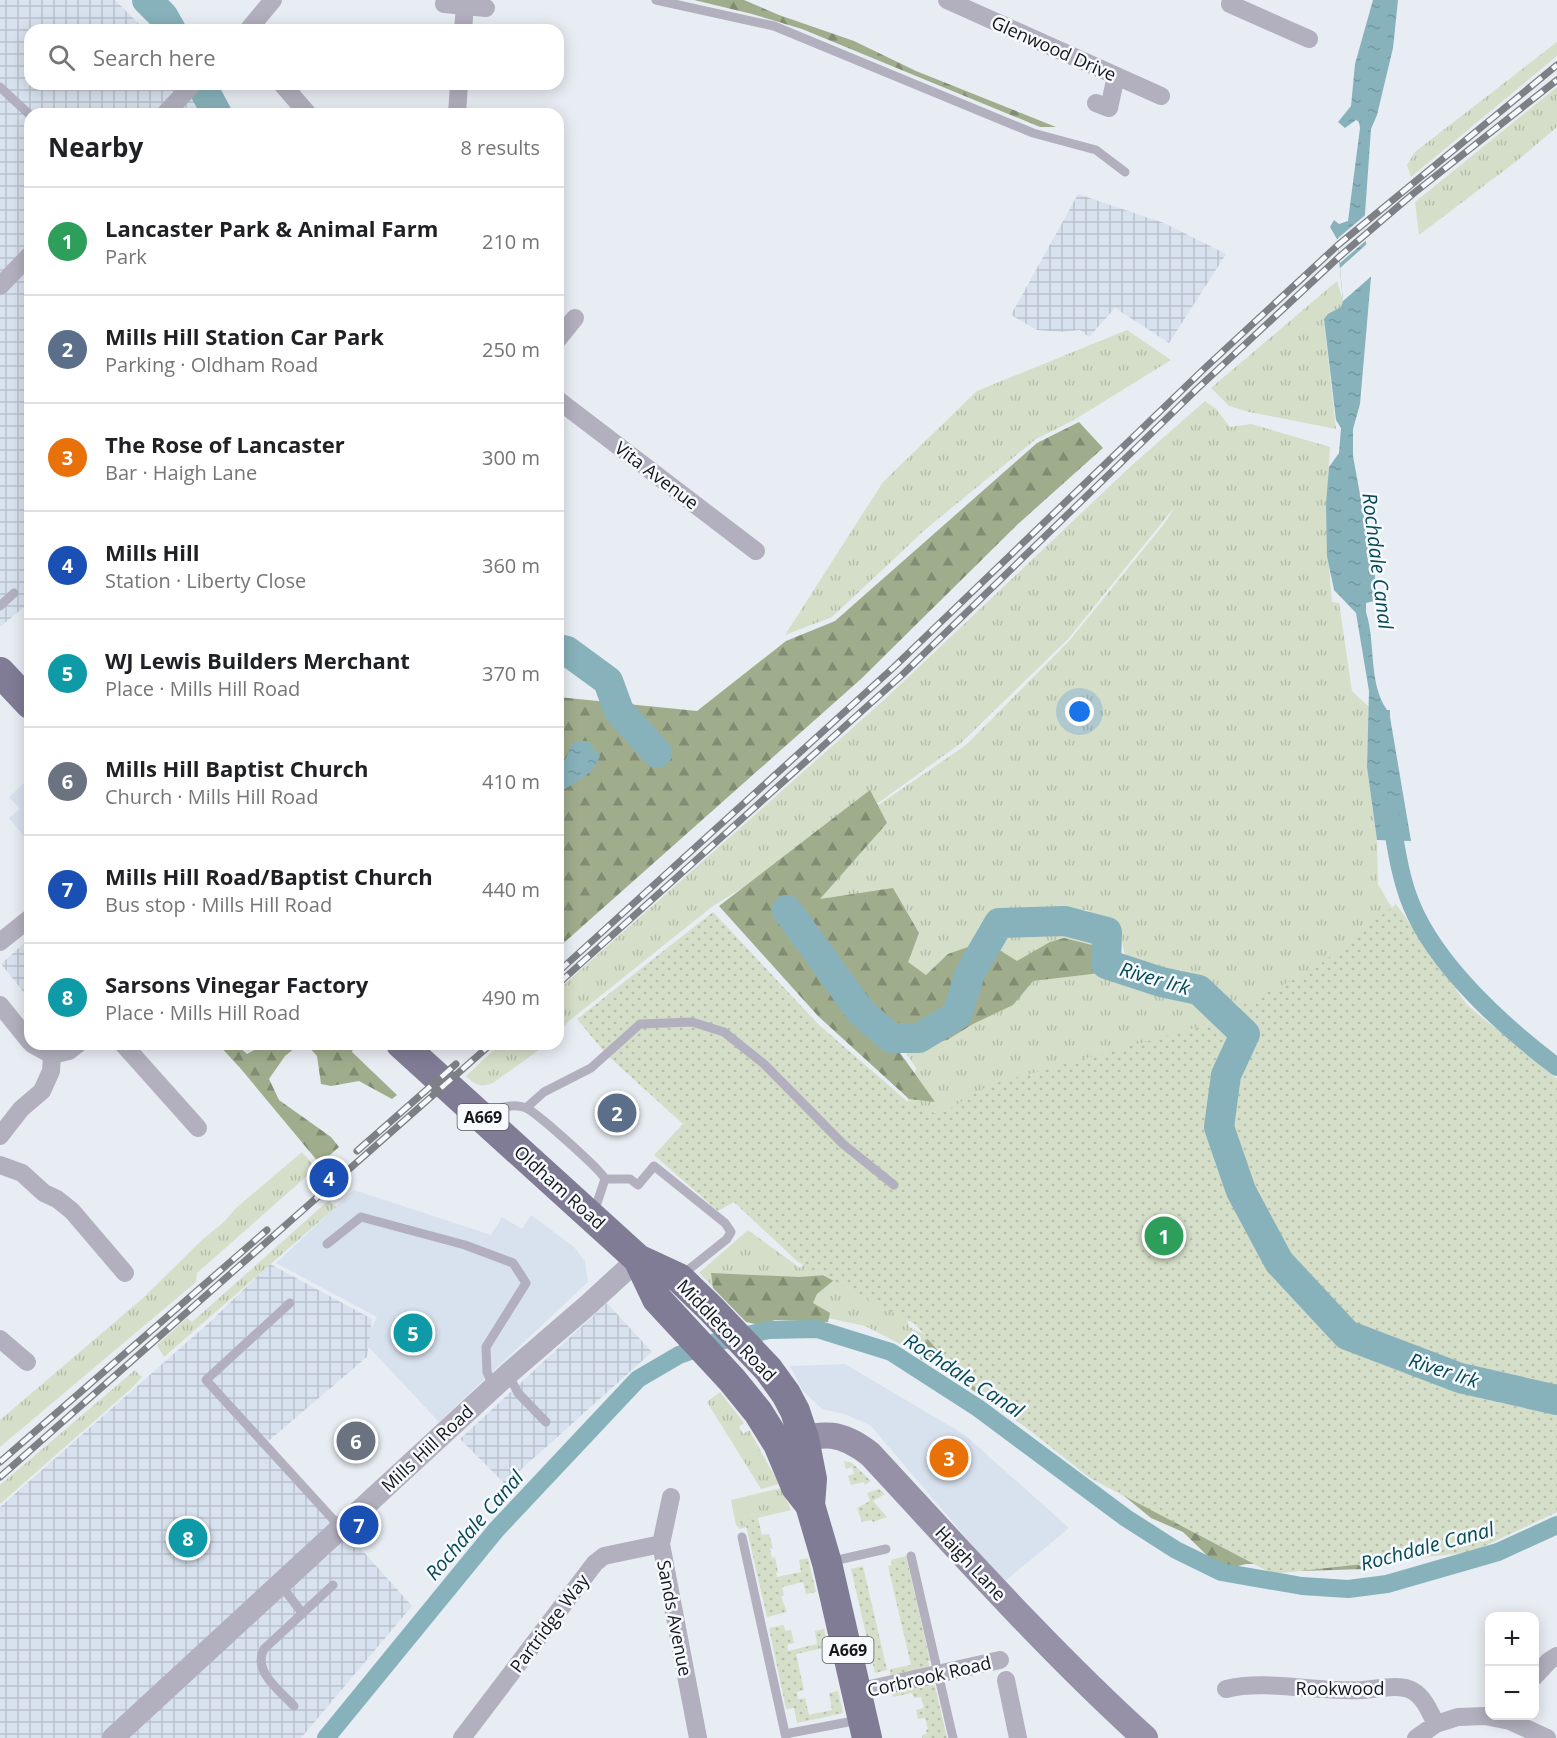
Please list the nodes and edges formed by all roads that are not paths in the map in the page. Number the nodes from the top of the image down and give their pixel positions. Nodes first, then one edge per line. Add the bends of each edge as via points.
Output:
1 (273, 0) edge
2 (656, 0) edge
3 (946, 0) edge
4 (1231, 0) edge
5 (444, 4) dead end
6 (465, 6) junction
7 (486, 8) dead end
8 (253, 24) edge
9 (464, 24) edge
10 (1309, 39) dead end
11 (1116, 76) junction
12 (0, 87) edge
13 (187, 90) edge
14 (287, 90) edge
15 (459, 90) edge
16 (1161, 96) dead end
17 (1108, 107) dead end
18 (171, 108) edge
19 (303, 108) edge
20 (457, 108) edge
21 (24, 109) edge
22 (1125, 172) dead end
23 (24, 261) edge
24 (0, 286) edge
25 (575, 318) dead end
26 (564, 332) edge
27 (564, 405) edge
28 (756, 551) dead end
29 (14, 593) dead end
30 (0, 606) edge
31 (0, 672) edge
32 (24, 698) edge
33 (24, 923) edge
34 (0, 942) edge
35 (0, 1005) edge
36 (24, 1034) edge
37 (43, 1050) edge
38 (70, 1050) edge
39 (128, 1050) edge
40 (413, 1050) edge
41 (52, 1055) junction
42 (526, 1108) junction
43 (481, 1115) junction
44 (198, 1128) dead end
45 (0, 1136) edge
46 (0, 1165) edge
47 (605, 1179) junction
48 (894, 1185) dead end
49 (592, 1215) junction
50 (327, 1244) dead end
51 (638, 1259) junction
52 (125, 1273) dead end
53 (679, 1278) junction
54 (290, 1303) dead end
55 (0, 1339) edge
56 (27, 1362) dead end
57 (501, 1381) junction
58 (546, 1422) dead end
59 (791, 1441) junction
60 (671, 1497) dead end
61 (341, 1528) junction
62 (742, 1537) dead end
63 (661, 1544) junction
64 (886, 1549) dead end
65 (911, 1556) dead end
66 (827, 1563) junction
67 (280, 1584) junction
68 (333, 1586) dead end
69 (303, 1614) junction
70 (1557, 1656) edge
71 (1000, 1660) dead end
72 (1539, 1672) edge
73 (939, 1674) junction
74 (1006, 1680) dead end
75 (1226, 1689) dead end
76 (294, 1707) dead end
77 (863, 1716) edge
78 (1485, 1716) edge
79 (1516, 1720) edge
80 (1436, 1724) junction
81 (786, 1736) edge
82 (113, 1738) edge
83 (462, 1738) edge
84 (698, 1738) edge
85 (953, 1738) edge
86 (1018, 1738) edge
87 (1145, 1738) edge
88 (1416, 1738) edge
89 (1547, 1738) edge

1 - 8 street
2 - 22 lane via 774,26 1033,133 1096,150
3 - 11 street, Glenwood Drive
4 - 10 street via 1230,4
5 - 6 street
6 - 7 street
6 - 9 street
11 - 16 street, Glenwood Drive
11 - 17 street
12 - 21 lane
13 - 18 street
14 - 19 street
15 - 20 street
23 - 24 street
25 - 26 street
27 - 28 street, Vita Avenue
29 - 30 lane
31 - 32 main road
33 - 34 street
35 - 36 street
37 - 41 street
38 - 41 street
39 - 44 street
40 - 43 main road, Oldham Road / A669
41 - 45 street via 51,1071 42,1091 21,1109
42 - 43 lane via 508,1105
42 - 47 lane
42 - 48 lane via 544,1092 591,1068 640,1024 692,1022 724,1032 740,1044 843,1144
43 - 49 main road, Oldham Road / A669
46 - 52 street via 22,1173 44,1193 83,1212
47 - 49 lane
47 - 53 lane via 630,1179 638,1185 654,1166 725,1223 730,1232 727,1239
49 - 51 main road, Oldham Road / A669
50 - 57 lane via 361,1217 465,1245 513,1263 526,1283 486,1347 488,1372
51 - 53 main road, Middleton Road / A669
51 - 57 street, Mills Hill Road
51 - 59 main road, Middleton Road / A669 via 657,1299 758,1412
53 - 59 main road, Middleton Road / A669 via 768,1369 786,1394 795,1411
54 - 61 lane via 206,1380
55 - 56 street
57 - 58 lane
57 - 61 street, Mills Hill Road
59 - 66 main road, Middleton Road / A669 via 812,1479 810,1505
59 - 87 main road, Haigh Lane via 822,1435 839,1437 870,1454 1041,1637
60 - 63 street, Sands Avenue
61 - 67 street, Mills Hill Road
62 - 81 lane
63 - 83 street, Partridge Way via 604,1556 594,1563
63 - 84 street, Sands Avenue
64 - 66 lane
65 - 73 lane
66 - 77 main road, Middleton Road / A669
67 - 69 lane
67 - 82 street, Mills Hill Road
68 - 69 lane
69 - 76 lane via 264,1649 260,1660 265,1675
70 - 72 street
71 - 73 street, Corbrook Road
73 - 77 street, Corbrook Road
73 - 85 lane
74 - 86 street
75 - 80 street, Rookwood via 1244,1684 1314,1690 1398,1687 1412,1690 1424,1701
77 - 81 lane
78 - 80 street via 1458,1717
79 - 89 street
80 - 88 street

